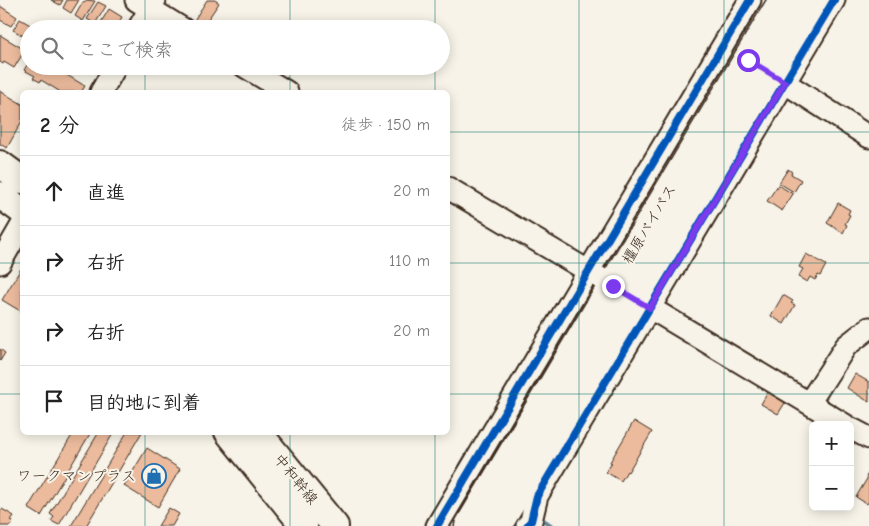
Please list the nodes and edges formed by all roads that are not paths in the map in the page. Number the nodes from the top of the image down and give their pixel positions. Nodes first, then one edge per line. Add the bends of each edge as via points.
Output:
1 (750, 0) edge
2 (783, 0) edge
3 (810, 0) edge
4 (834, 0) edge
5 (147, 3) edge
6 (141, 20) edge
7 (171, 20) edge
8 (767, 71) junction
9 (110, 75) edge
10 (259, 75) edge
11 (101, 90) edge
12 (284, 90) edge
13 (869, 137) edge
14 (0, 164) edge
15 (20, 179) edge
16 (450, 189) edge
17 (0, 194) edge
18 (20, 209) edge
19 (20, 228) edge
20 (0, 263) edge
21 (589, 271) junction
22 (632, 297) junction
23 (869, 328) edge
24 (809, 403) junction
25 (839, 421) edge
26 (854, 430) edge
27 (230, 435) edge
28 (260, 435) edge
29 (869, 438) edge
30 (304, 526) edge
31 (335, 526) edge
32 (437, 526) edge
33 (470, 526) edge
34 (497, 526) edge
35 (528, 526) edge

1 - 21 street
2 - 8 highway, 橿原バイパス
3 - 8 highway, 橿原バイパス
4 - 8 street
5 - 6 street
5 - 7 street
8 - 13 street
8 - 22 highway, 橿原バイパス
9 - 11 street
10 - 12 street
14 - 15 main road
16 - 21 street
17 - 18 main road
19 - 20 street
21 - 22 street
21 - 32 street
22 - 24 street
22 - 33 highway, 橿原バイパス
22 - 34 highway, 橿原バイパス
22 - 35 street via 537,496
23 - 24 street via 846,346
24 - 25 street
26 - 29 street
27 - 30 main road, 中和幹線
28 - 31 main road, 中和幹線

